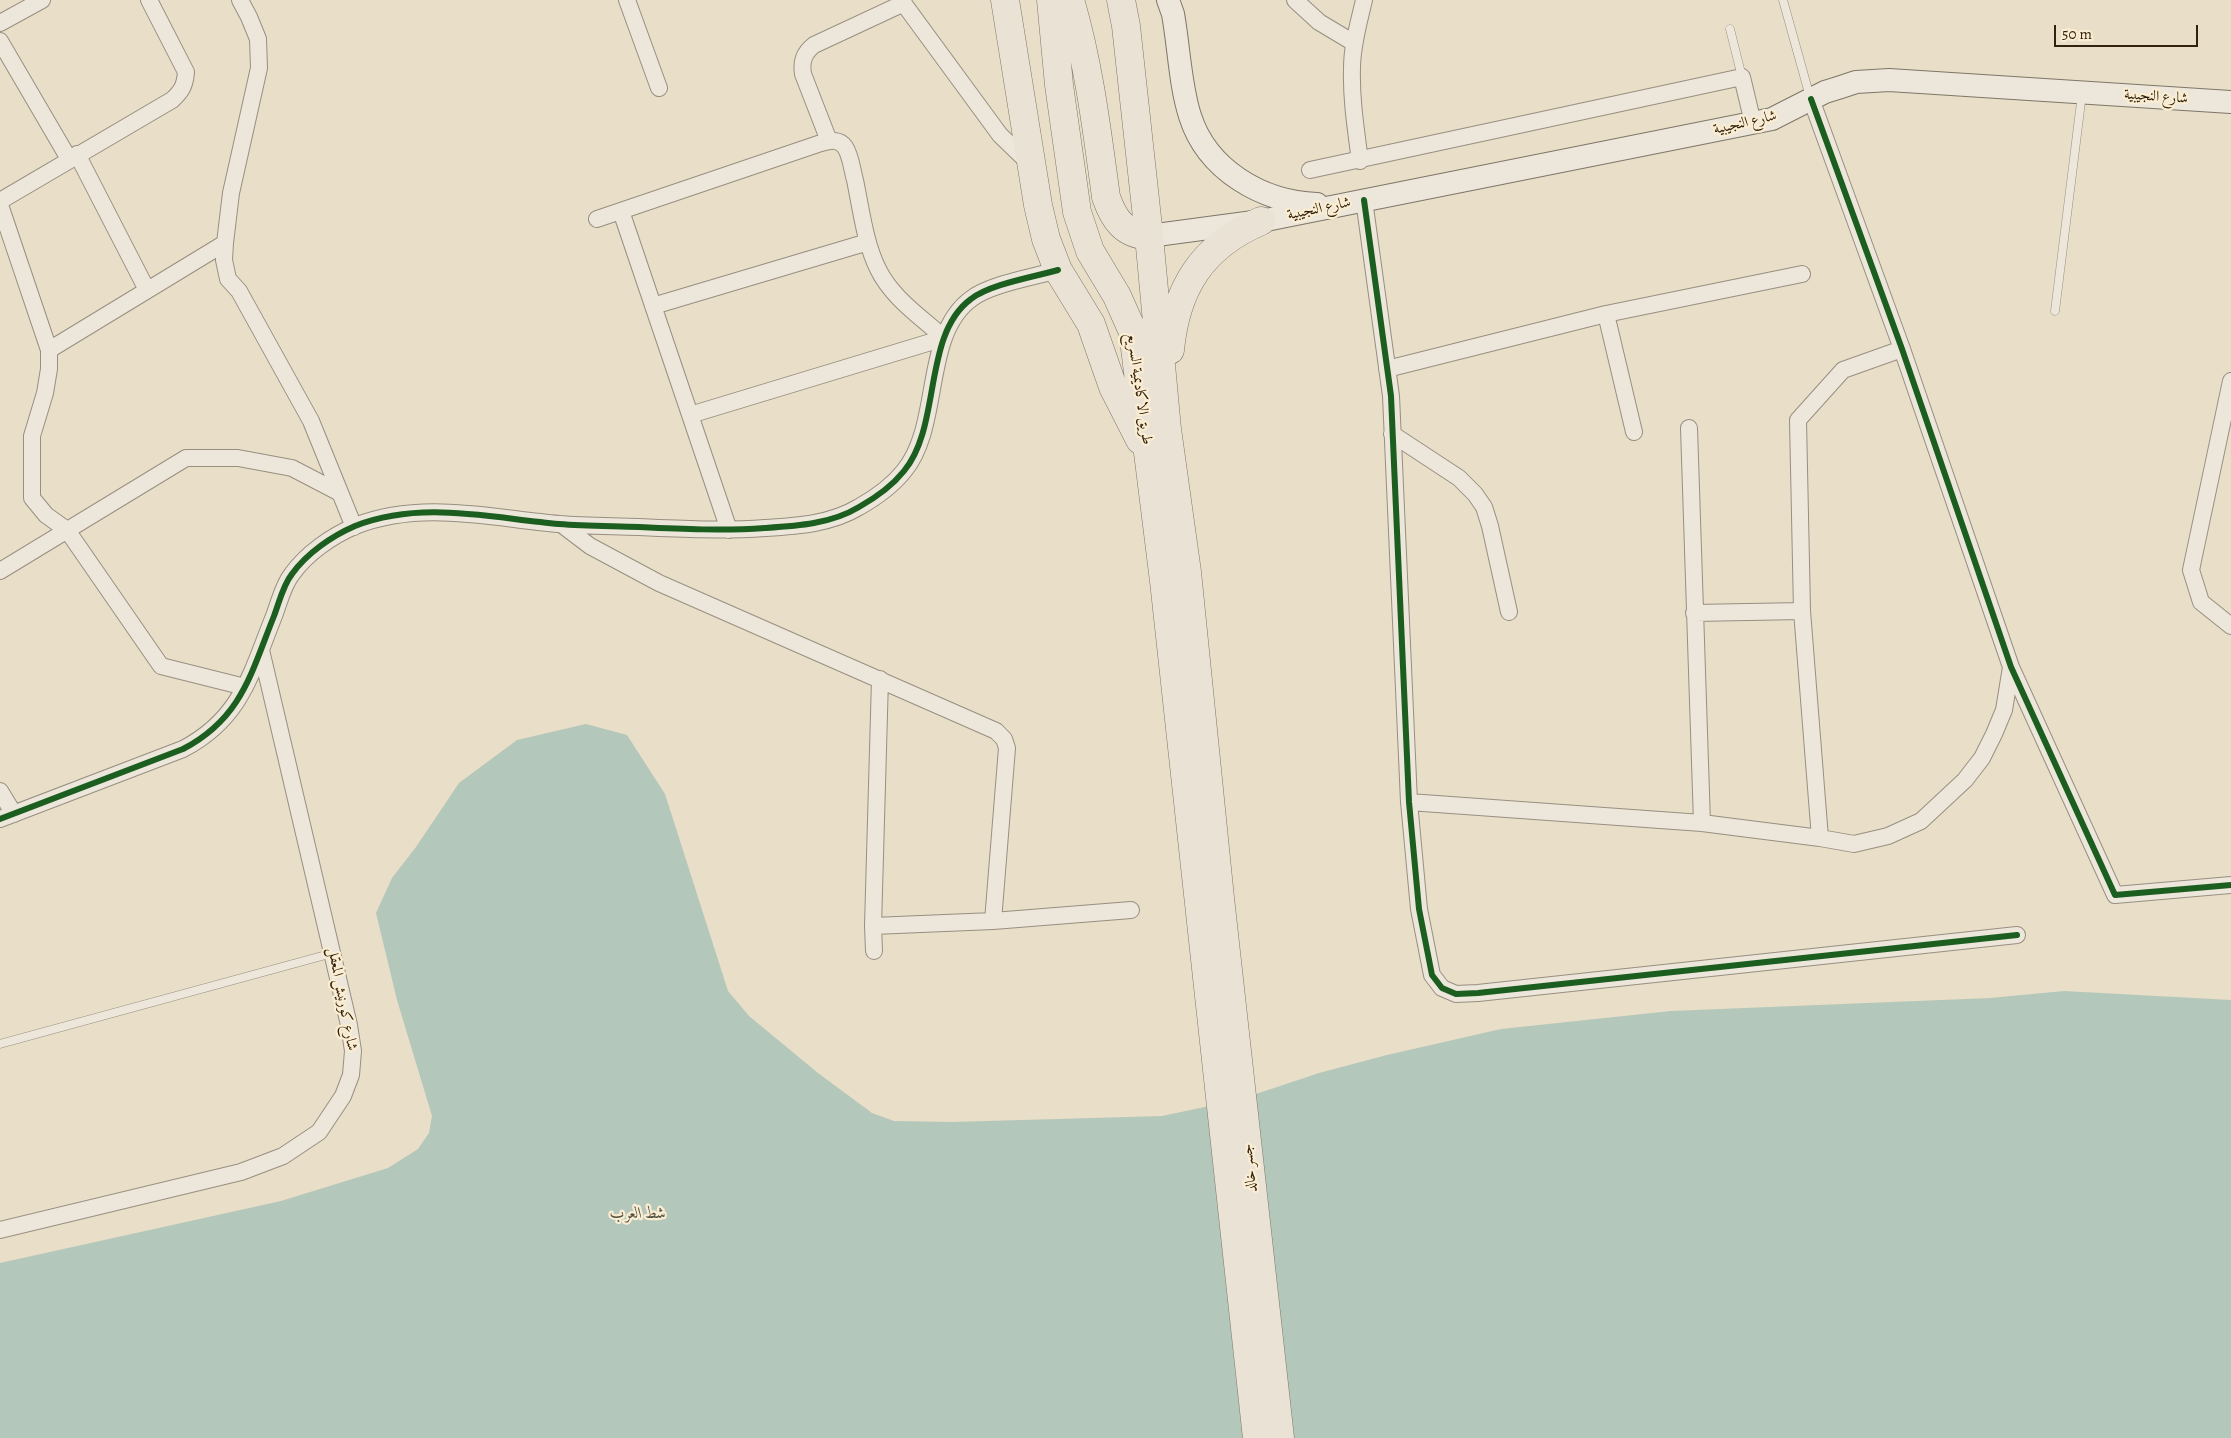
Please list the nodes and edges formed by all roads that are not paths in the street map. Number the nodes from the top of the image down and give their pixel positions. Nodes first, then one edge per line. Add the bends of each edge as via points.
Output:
1 (42, 0) edge
2 (150, 0) edge
3 (240, 0) edge
4 (627, 0) edge
5 (1005, 0) edge
6 (1051, 0) edge
7 (1070, 0) edge
8 (1120, 0) edge
9 (1168, 0) edge
10 (1364, 0) edge
11 (1783, 0) edge
12 (902, 2) edge
13 (1301, 3) edge
14 (0, 23) edge
15 (1730, 29) dead end
16 (0, 42) edge
17 (1354, 43) junction
18 (1742, 77) junction
19 (658, 88) dead end
20 (2082, 92) junction
21 (1811, 99) junction
22 (2231, 102) edge
23 (1753, 123) junction
24 (829, 141) junction
25 (73, 157) junction
26 (1360, 161) junction
27 (1034, 168) junction
28 (1310, 170) dead end
29 (1358, 201) junction
30 (0, 203) edge
31 (621, 211) junction
32 (597, 219) dead end
33 (1261, 222) junction
34 (1149, 236) junction
35 (868, 242) junction
36 (225, 243) junction
37 (1058, 270) junction
38 (1802, 274) dead end
39 (147, 290) junction
40 (653, 306) junction
41 (2056, 310) dead end
42 (1606, 314) junction
43 (944, 338) junction
44 (49, 350) junction
45 (1902, 350) junction
46 (1387, 369) junction
47 (2231, 381) edge
48 (1166, 404) junction
49 (690, 415) junction
50 (1689, 428) dead end
51 (1634, 432) dead end
52 (1392, 434) junction
53 (1148, 452) junction
54 (340, 493) junction
55 (561, 524) junction
56 (354, 527) junction
57 (67, 530) junction
58 (729, 530) junction
59 (0, 571) edge
60 (1175, 576) junction
61 (1802, 611) junction
62 (1509, 612) dead end
63 (1694, 613) junction
64 (2231, 626) edge
65 (260, 650) junction
66 (2011, 667) junction
67 (880, 680) junction
68 (245, 687) junction
69 (0, 791) edge
70 (1409, 802) junction
71 (7, 817) edge
72 (1702, 823) junction
73 (1820, 838) junction
74 (2231, 885) edge
75 (1210, 899) junction
76 (1131, 910) dead end
77 (993, 921) junction
78 (873, 926) junction
79 (2017, 935) dead end
80 (874, 951) dead end
81 (333, 953) junction
82 (0, 1044) edge
83 (0, 1230) edge
84 (1257, 1438) edge
85 (1280, 1438) edge

1 - 14 street
2 - 25 street via 182,62 186,83 172,100
3 - 36 street via 258,39 259,68 231,193
4 - 19 street
5 - 27 highway
6 - 53 highway, طريق الاكاديمية السريع via 1058,86 1077,212 1090,251 1117,296 1133,332
7 - 34 highway via 1092,96 1106,197 1111,211 1124,228
8 - 34 highway, طريق الاكاديمية السريع via 1126,26
9 - 29 main road via 1190,115 1195,130 1213,157 1236,178 1279,197 1306,203
10 - 17 street
11 - 21 lane
12 - 24 street via 814,45 803,57 803,74
12 - 27 street via 1000,135
13 - 17 street via 1319,22
15 - 18 lane
16 - 25 street
17 - 26 street via 1352,95
18 - 23 street
18 - 26 street
20 - 21 main road, شارع النجيبية via 1873,81 1841,87
20 - 22 main road, شارع النجيبية
20 - 41 lane
21 - 23 main road, شارع النجيبية via 1785,114
21 - 45 street
23 - 29 main road, شارع النجيبية
24 - 31 street
24 - 35 street via 840,142 846,151
25 - 30 street
25 - 39 street
26 - 28 street
27 - 37 highway via 1041,222
29 - 33 main road, شارع النجيبية
29 - 46 street
30 - 44 street
31 - 32 street
31 - 40 street
33 - 34 main road, شارع النجيبية
33 - 48 highway via 1245,228 1217,247 1205,258 1186,286 1175,318
34 - 48 highway, طريق الاكاديمية السريع
35 - 40 street
35 - 43 street via 877,267 893,292
36 - 39 street
36 - 54 street via 228,279 239,292 311,421
37 - 43 street via 973,297 956,314
37 - 53 highway via 1091,324 1116,394
38 - 42 street
39 - 44 street
40 - 49 street
42 - 46 street
42 - 51 street
43 - 49 street
43 - 58 street via 918,444 905,470 884,491 830,520
44 - 57 street via 45,393 32,436 32,498 46,515
45 - 61 street via 1843,370 1798,420
45 - 66 street
46 - 52 street
47 - 64 street via 2191,570 2201,602
48 - 60 highway, طريق الاكاديمية السريع
49 - 58 street
50 - 63 street
52 - 62 street via 1459,478 1475,494 1490,526
52 - 70 street
53 - 60 highway, طريق الاكاديمية السريع
54 - 56 street
54 - 57 street via 292,468 238,458 186,458
55 - 56 street via 438,511 388,516
55 - 58 street
55 - 67 street via 590,546 659,583
56 - 65 street via 305,559 290,576
57 - 59 street
57 - 68 street via 161,666
60 - 75 highway
61 - 63 street
61 - 73 street
63 - 72 street
65 - 68 street
65 - 81 street, شارع كورنيش المعقل
66 - 73 street via 2004,710 1994,734 1982,758 1945,800 1921,821 1888,836 1854,844
66 - 74 street via 2115,895
67 - 77 street via 996,731 1004,739 1007,758
67 - 78 street
68 - 71 street via 228,716 202,739
69 - 71 street
70 - 72 street
70 - 79 street via 1419,910 1432,975 1442,988 1456,994
72 - 73 street
75 - 84 highway, جسر خالد
75 - 85 highway, جسر خالد
76 - 77 street
77 - 78 street
78 - 80 street
81 - 82 lane
81 - 83 street, شارع كورنيش المعقل via 353,1051 351,1075 343,1096 319,1132 283,1156 241,1172

